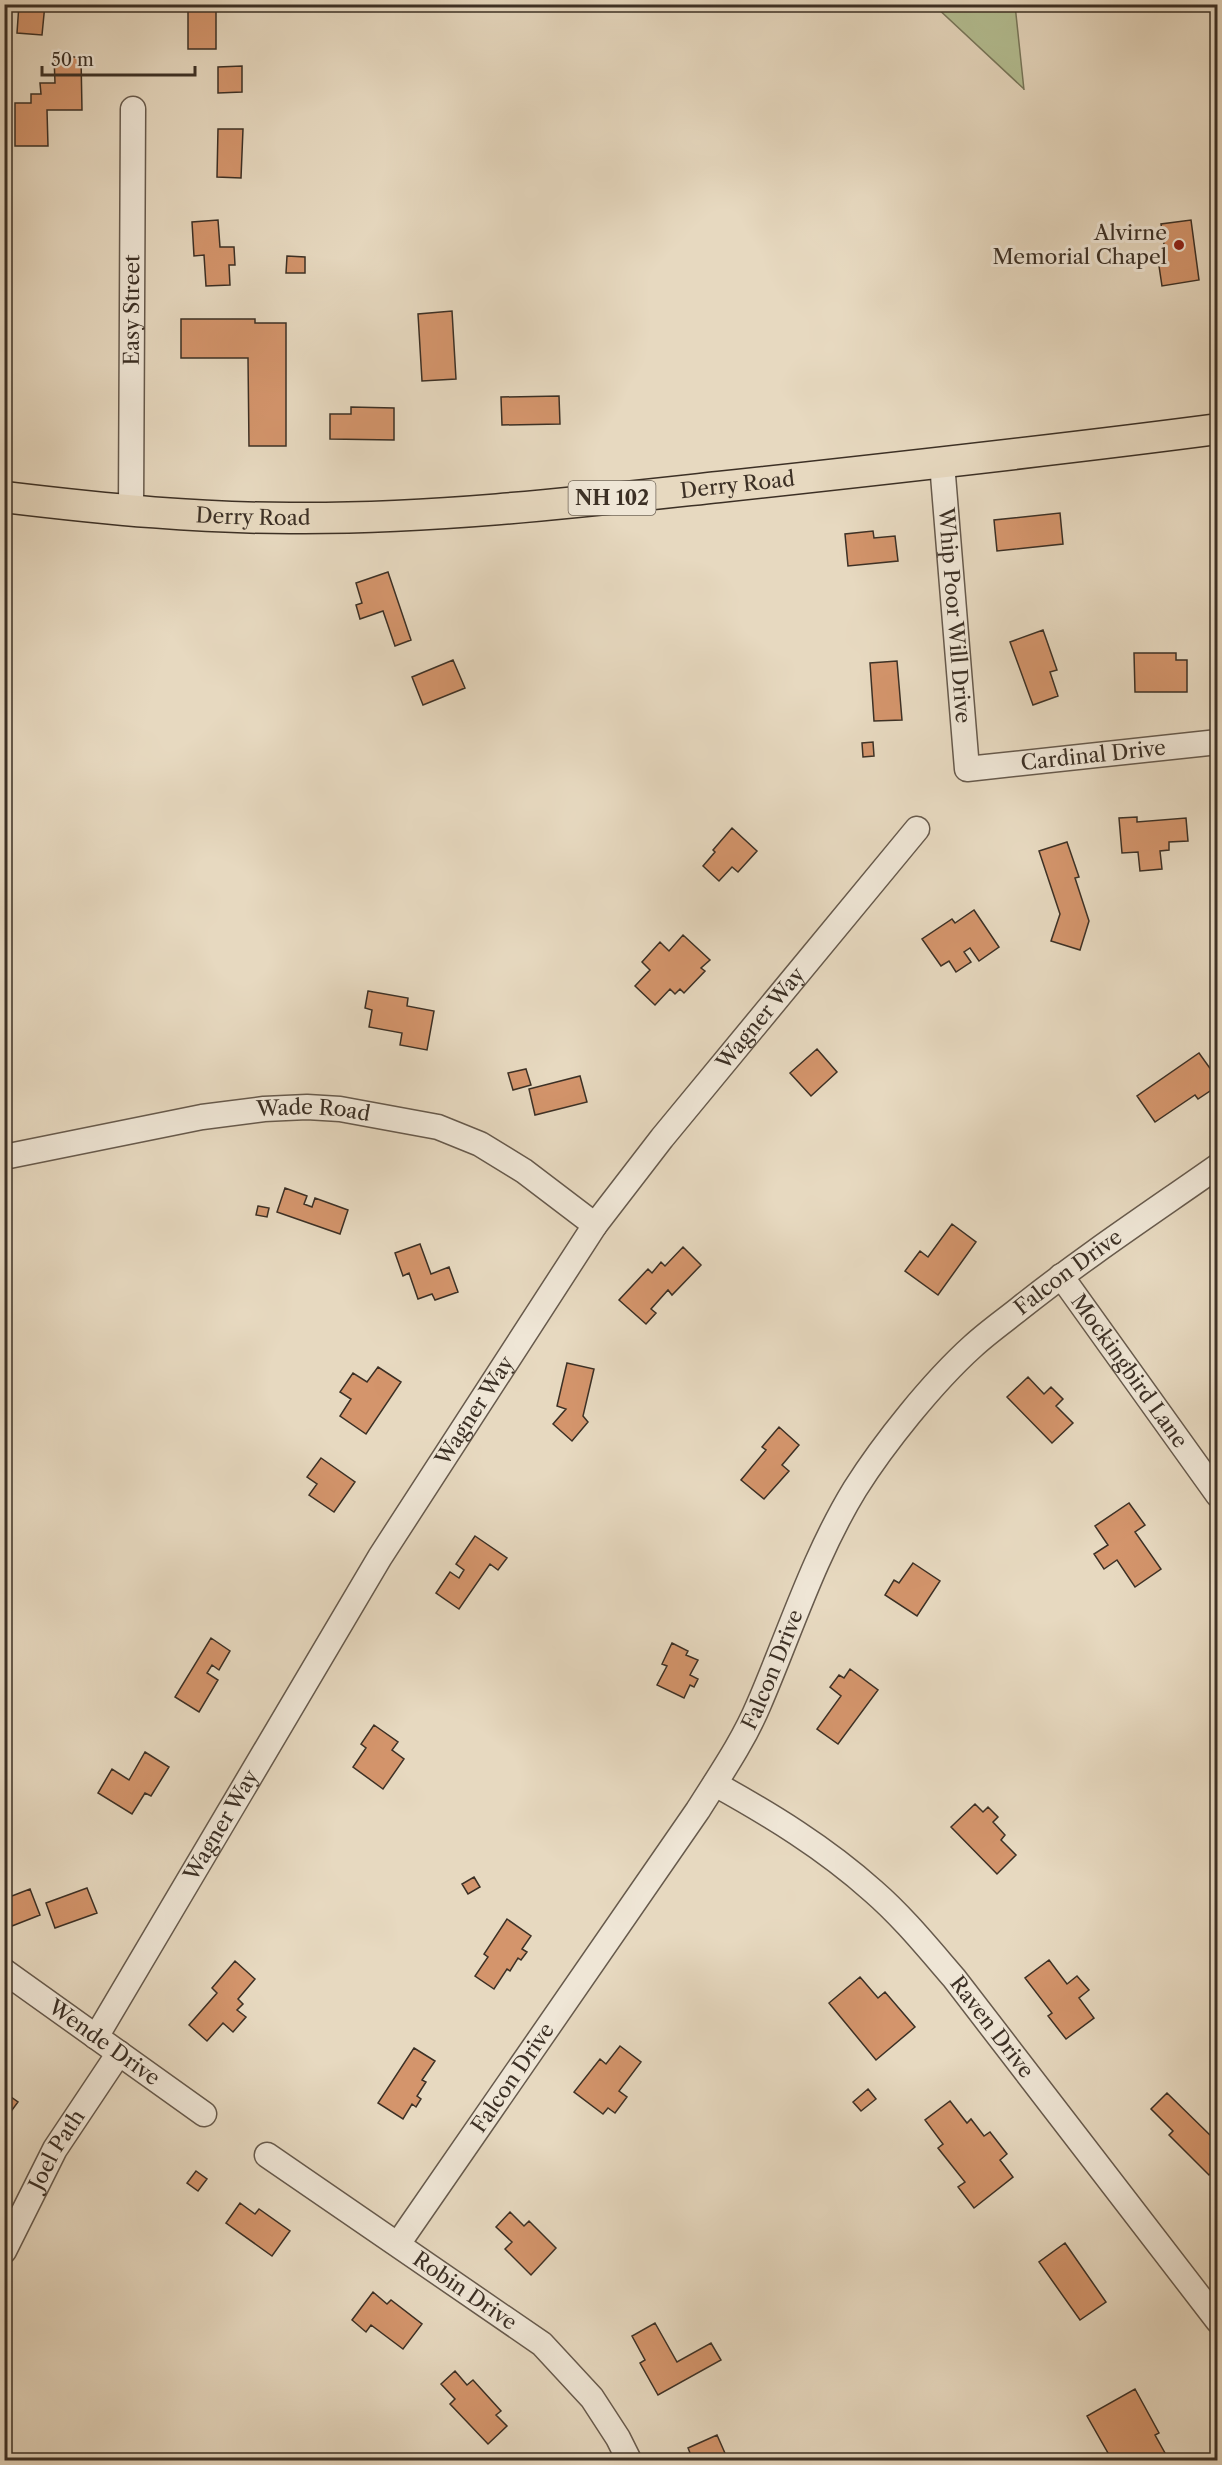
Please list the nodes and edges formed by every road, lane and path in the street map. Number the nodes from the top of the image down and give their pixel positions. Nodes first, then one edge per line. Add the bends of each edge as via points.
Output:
1 (133, 109) dead end
2 (1218, 429) edge
3 (942, 463) junction
4 (4, 497) edge
5 (130, 510) junction
6 (1218, 742) edge
7 (967, 769) joint
8 (917, 829) dead end
9 (4, 1157) edge
10 (1218, 1166) edge
11 (595, 1225) junction
12 (1061, 1275) junction
13 (1218, 1495) edge
14 (715, 1784) junction
15 (4, 1971) edge
16 (96, 2037) junction
17 (118, 2053) junction
18 (204, 2114) dead end
19 (267, 2155) dead end
20 (398, 2244) junction
21 (4, 2251) edge
22 (1218, 2321) edge
23 (629, 2460) edge

1 - 5 street, Easy Street
2 - 3 main road, Derry Road / NH 102
3 - 5 main road, Derry Road / NH 102 via 421,516 231,517
3 - 7 street, Whip Poor Will Drive
4 - 5 main road, Derry Road / NH 102
6 - 7 street, Cardinal Drive
8 - 11 street, Wagner Way
9 - 11 street, Wade Road via 264,1108 340,1109 438,1127 480,1144 524,1171
10 - 12 street, Falcon Drive
11 - 16 street, Wagner Way via 380,1557
12 - 13 street, Mockingbird Lane
12 - 14 street, Falcon Drive via 956,1363 855,1489 802,1596 754,1714
14 - 20 street, Falcon Drive
14 - 22 street, Raven Drive via 797,1832 873,1891 908,1925 954,1978
15 - 16 street, Wende Drive
16 - 17 street, Wende Drive
17 - 18 street, Wende Drive
17 - 21 street, Joel Path via 55,2149
19 - 20 street, Robin Drive
20 - 23 street, Robin Drive via 542,2344 592,2398

